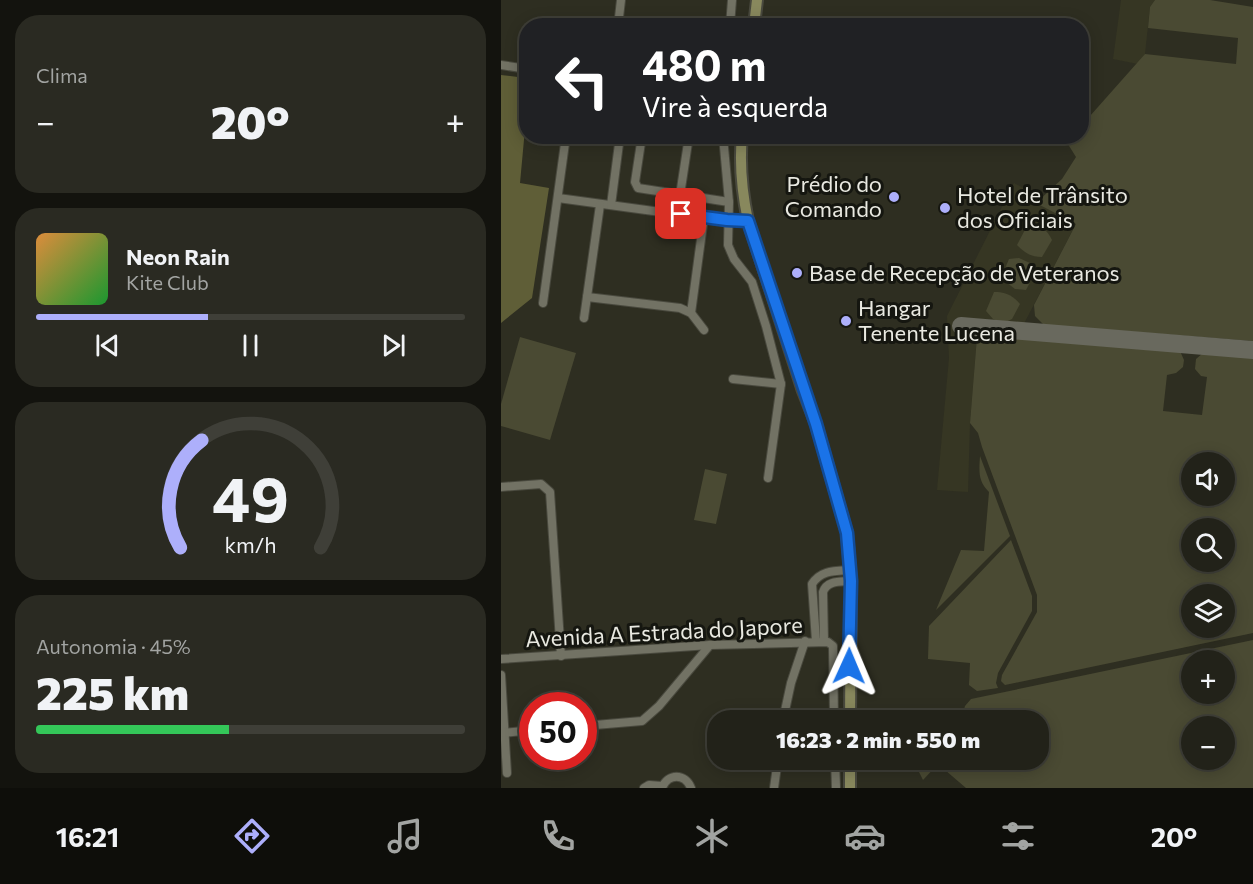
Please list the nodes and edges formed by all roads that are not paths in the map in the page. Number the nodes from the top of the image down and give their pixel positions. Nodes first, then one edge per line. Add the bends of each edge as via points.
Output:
1 (621, 0) edge
2 (732, 0) edge
3 (757, 0) edge
4 (619, 18) edge
5 (731, 18) edge
6 (755, 18) edge
7 (501, 65) edge
8 (519, 68) edge
9 (565, 144) edge
10 (618, 144) edge
11 (641, 144) edge
12 (688, 144) edge
13 (724, 144) edge
14 (741, 144) edge
15 (680, 195) junction
16 (558, 198) junction
17 (729, 202) junction
18 (600, 205) junction
19 (611, 206) junction
20 (704, 217) junction
21 (727, 220) junction
22 (748, 221) junction
23 (587, 297) junction
24 (543, 303) dead end
25 (691, 313) junction
26 (584, 318) dead end
27 (704, 330) dead end
28 (733, 379) dead end
29 (781, 384) junction
30 (768, 478) dead end
31 (501, 487) edge
32 (851, 576) junction
33 (815, 580) junction
34 (825, 587) junction
35 (814, 620) junction
36 (824, 620) junction
37 (805, 641) junction
38 (823, 641) junction
39 (710, 645) junction
40 (561, 656) junction
41 (501, 659) edge
42 (501, 675) edge
43 (785, 710) edge
44 (834, 710) edge
45 (850, 710) edge
46 (597, 725) edge
47 (519, 731) edge
48 (504, 733) junction
49 (776, 770) edge
50 (835, 770) edge
51 (850, 770) edge
52 (507, 773) dead end
53 (662, 787) edge
54 (644, 788) edge
55 (691, 788) edge
56 (774, 788) edge
57 (836, 788) edge
58 (850, 788) edge

1 - 4 street
2 - 5 street
3 - 6 main road
7 - 8 street
9 - 16 street
10 - 19 street
11 - 15 street via 636,185
12 - 15 street
13 - 17 street
14 - 22 main road via 743,198
15 - 17 street
16 - 18 street
16 - 24 street
17 - 21 street
18 - 19 street
18 - 23 street
19 - 20 street
20 - 21 street
20 - 25 street
21 - 22 street
21 - 29 street via 727,245 752,282
22 - 32 main road via 816,424 847,533
23 - 25 street via 680,308
23 - 26 street
25 - 27 street
28 - 29 street
29 - 30 street
31 - 40 street via 540,484 550,492
32 - 33 street via 824,572
32 - 34 street
32 - 45 main road
33 - 34 street
33 - 35 street via 811,591
34 - 36 street
35 - 36 street
35 - 38 street
36 - 38 street
37 - 38 street, Avenida A Estrada do Japore
37 - 39 street, Avenida A Estrada do Japore
37 - 43 street
38 - 44 street via 833,646
39 - 40 street, Avenida A Estrada do Japore
39 - 46 street via 648,717 632,723
40 - 41 street, Avenida A Estrada do Japore
42 - 48 street
47 - 48 street
48 - 52 street
49 - 56 street
50 - 57 street
51 - 58 main road
53 - 54 street
53 - 55 street via 666,780 680,776

